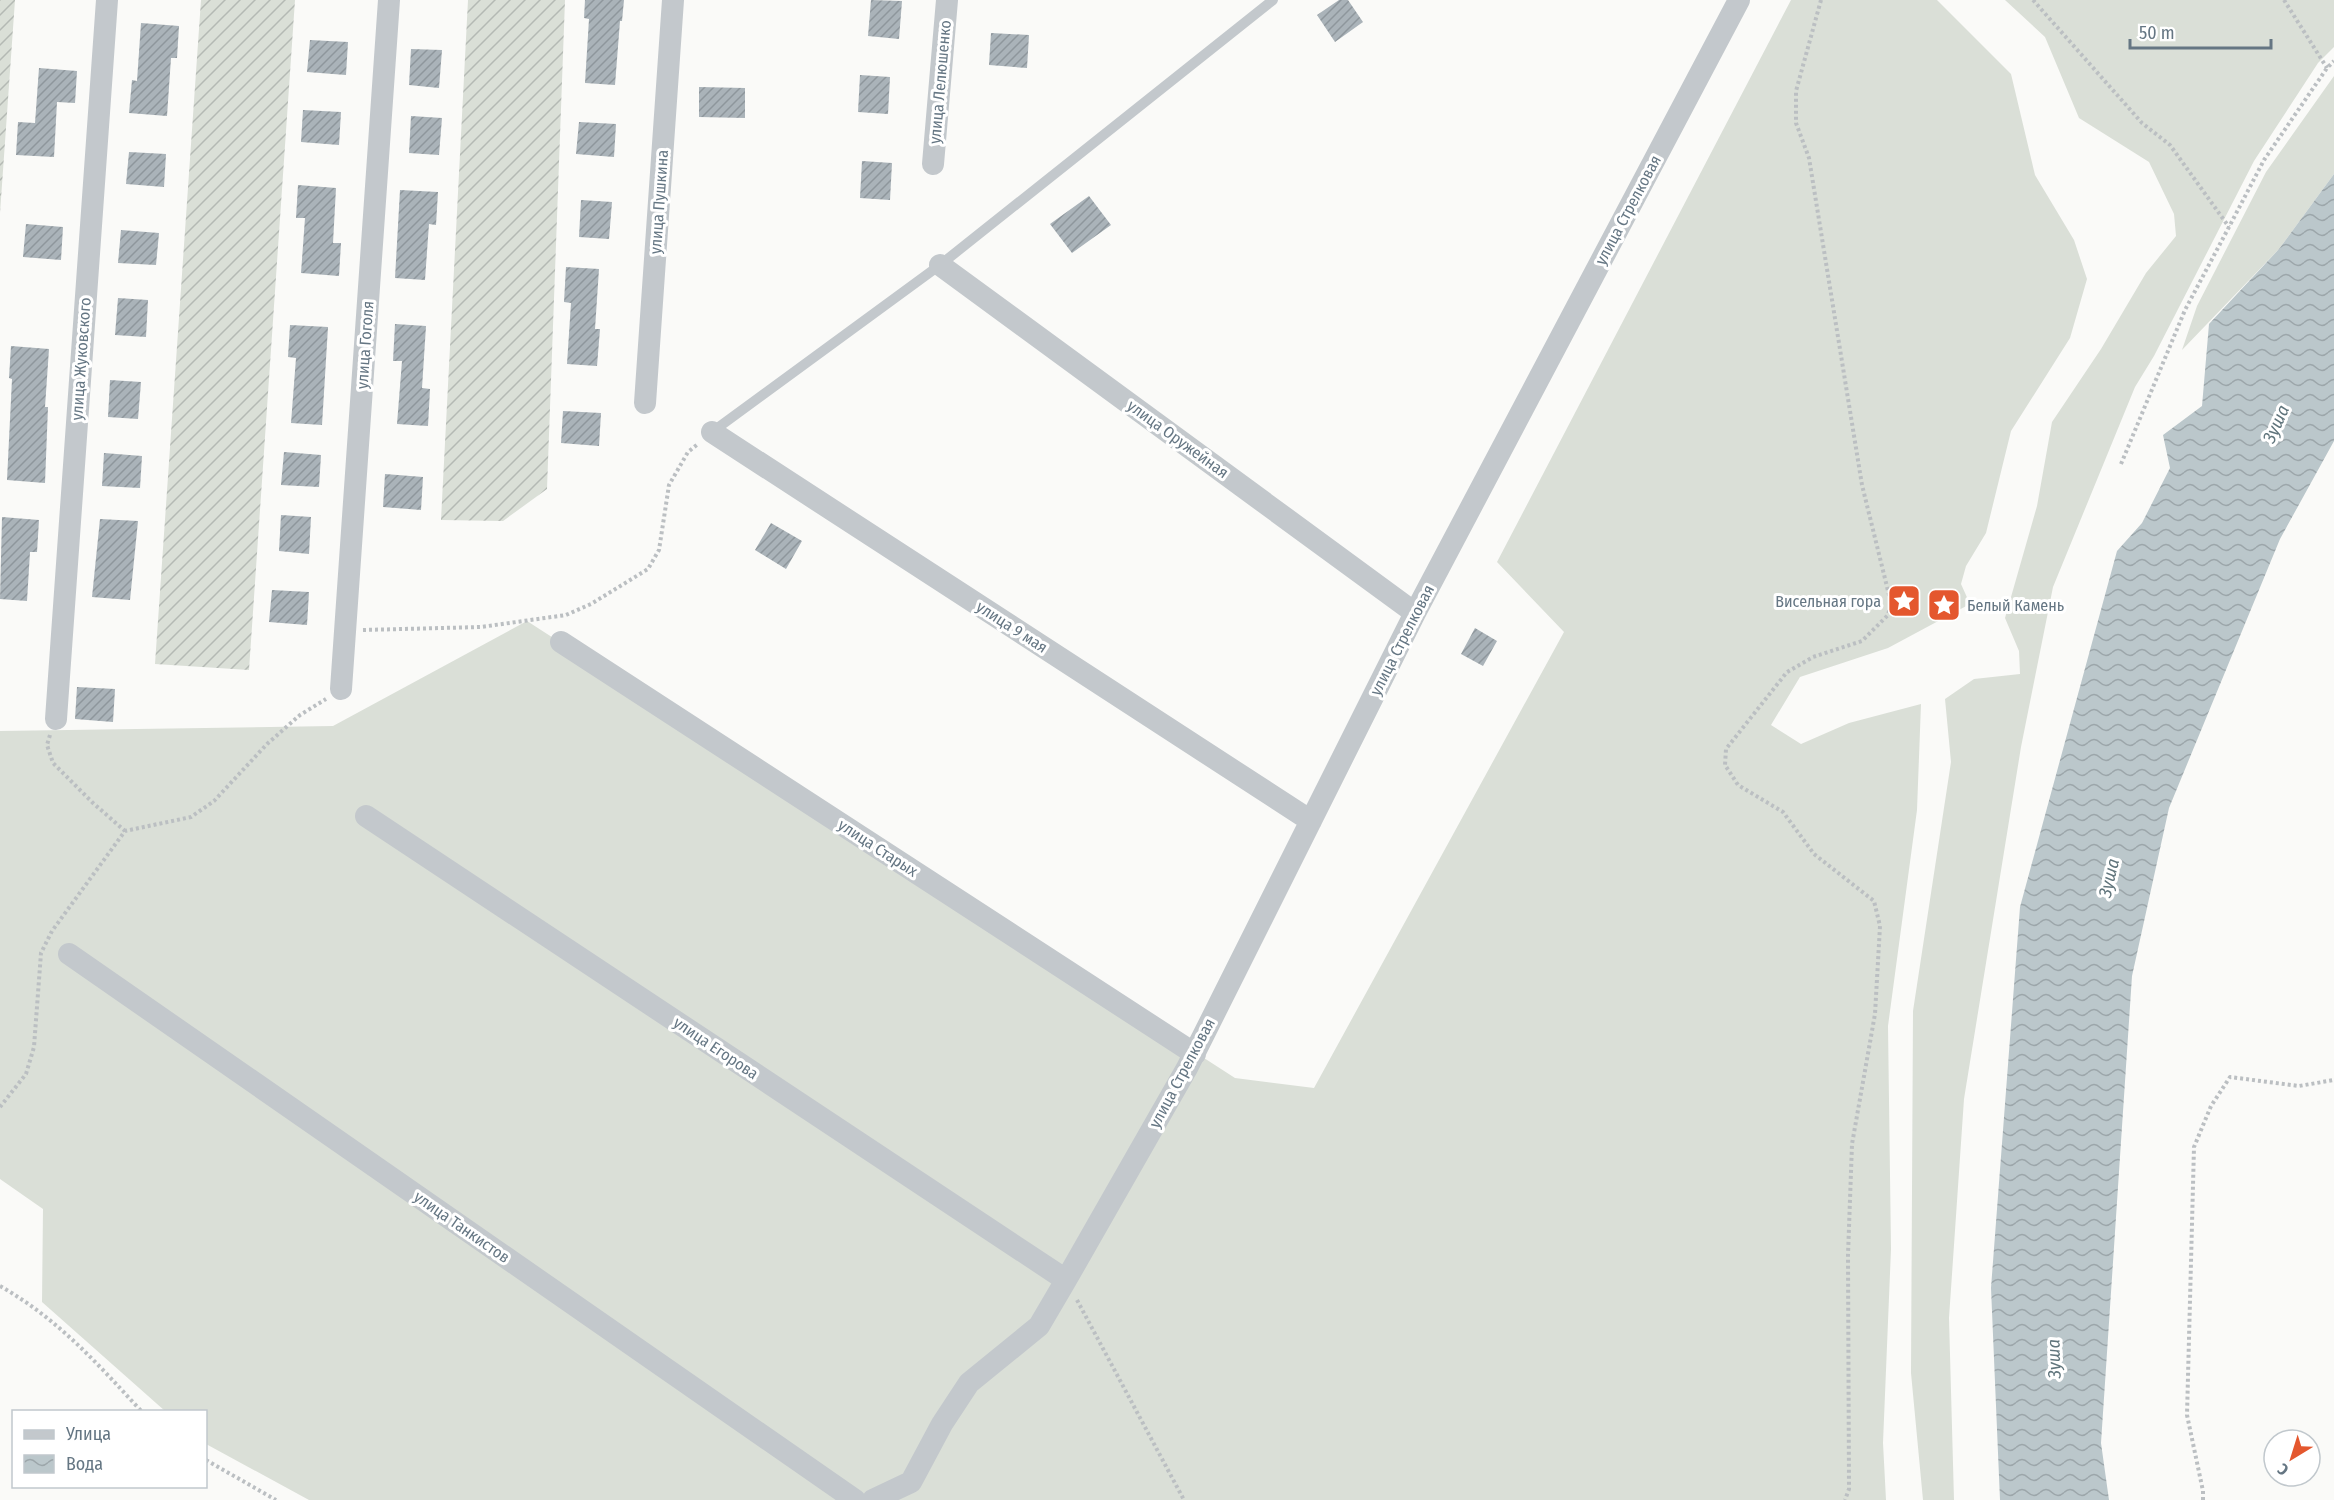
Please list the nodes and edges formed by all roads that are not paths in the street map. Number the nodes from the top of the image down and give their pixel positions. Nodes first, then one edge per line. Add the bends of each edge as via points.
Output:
1 (107, 0) edge
2 (389, 0) edge
3 (673, 0) edge
4 (947, 0) edge
5 (1273, 0) edge
6 (1739, 0) edge
7 (933, 164) dead end
8 (940, 265) junction
9 (645, 403) dead end
10 (712, 432) joint
11 (1415, 613) junction
12 (561, 642) dead end
13 (341, 689) road end
14 (56, 719) road end
15 (366, 816) dead end
16 (1311, 821) junction
17 (69, 954) dead end
18 (1195, 1054) junction
19 (1066, 1280) junction
20 (855, 1500) edge
21 (873, 1500) edge

1 - 14 street, улица Жуковского
2 - 13 street, улица Гоголя
3 - 9 street, улица Пушкина
4 - 7 street, улица Лелюшенко
5 - 8 lane
6 - 11 street, улица Стрелковая
8 - 10 lane
8 - 11 street, улица Оружейная
10 - 16 street, улица 9 мая
11 - 16 street, улица Стрелковая
12 - 18 street, улица Старых
15 - 19 street, улица Егорова
16 - 18 street, улица Стрелковая
17 - 20 street, улица Танкистов
18 - 19 street, улица Стрелковая
19 - 21 street, улица Стрелковая via 1039,1326 969,1383 911,1482

